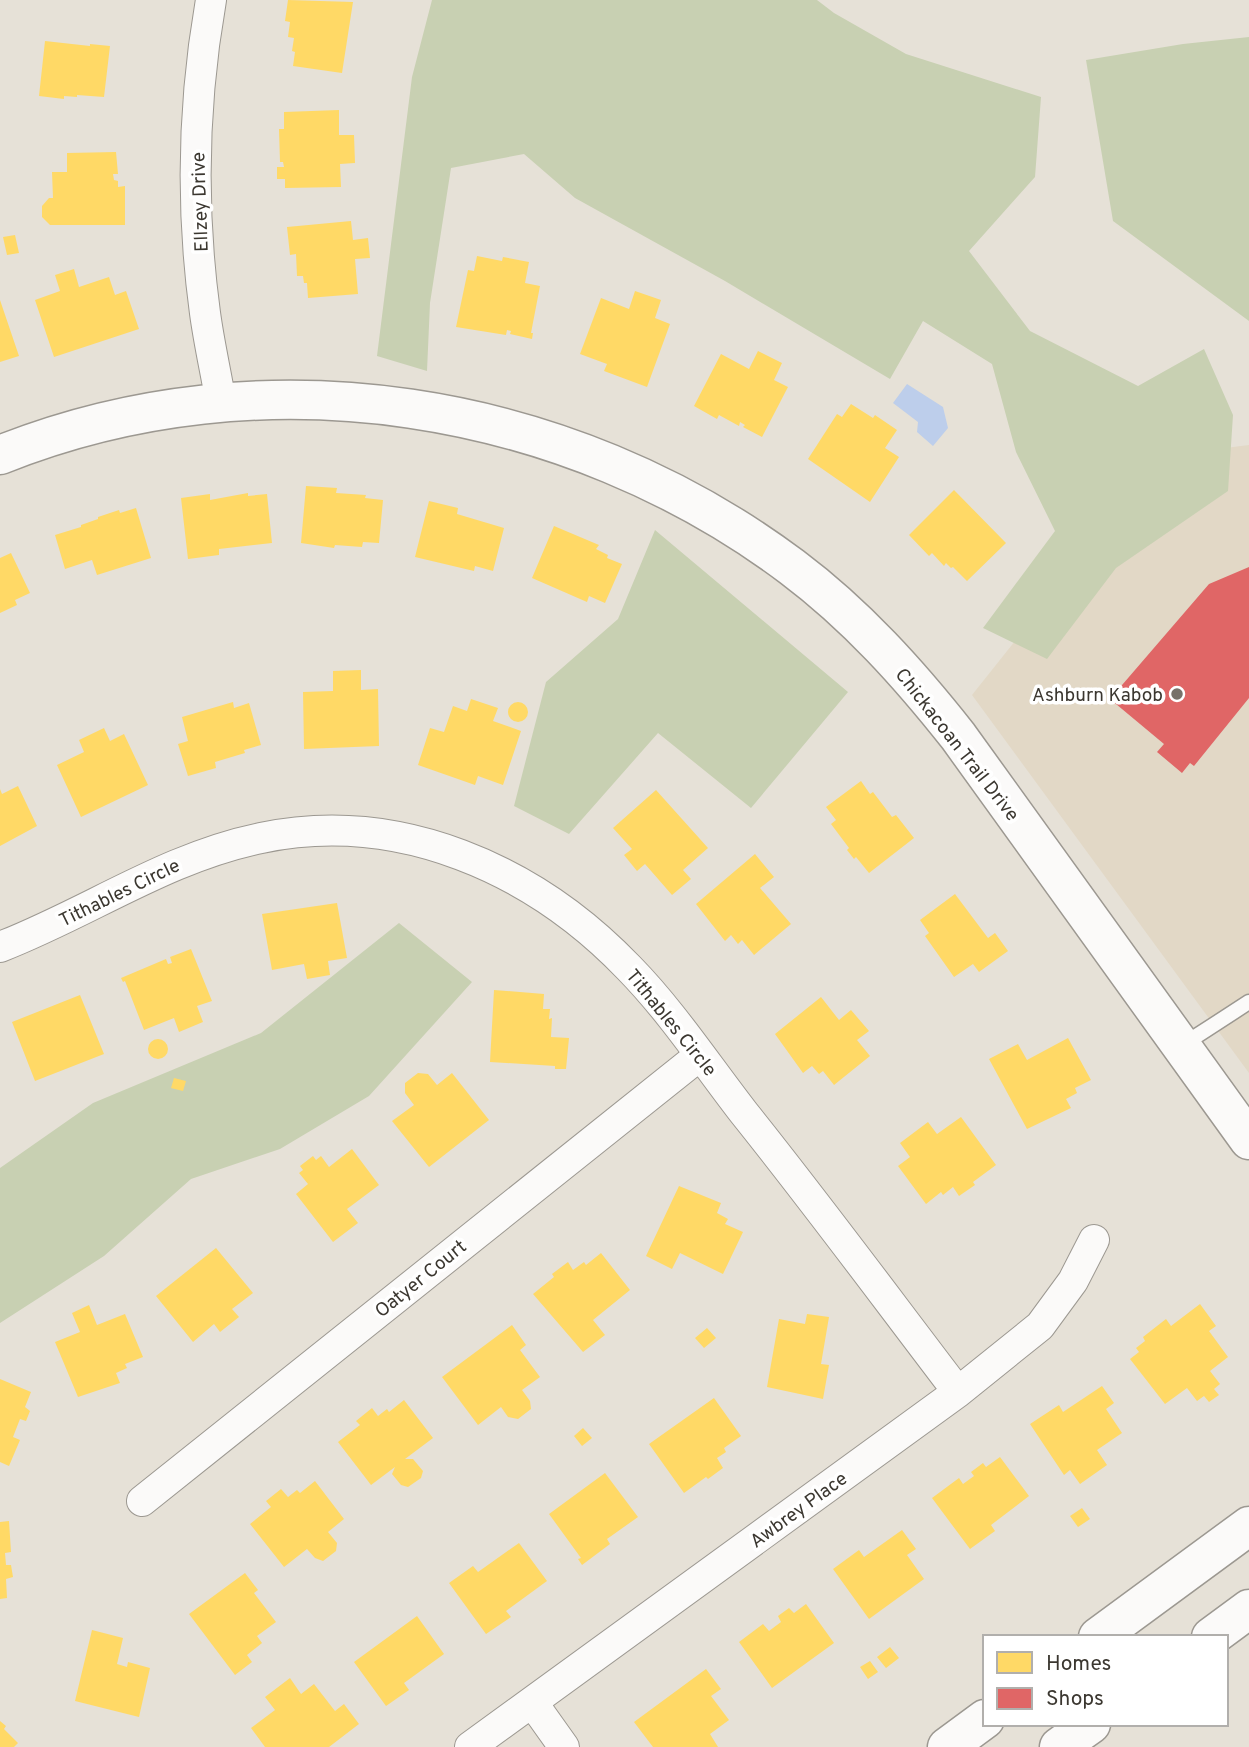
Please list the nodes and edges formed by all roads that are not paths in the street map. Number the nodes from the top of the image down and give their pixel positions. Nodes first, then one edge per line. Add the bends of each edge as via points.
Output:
1 (211, 0) edge
2 (221, 403) junction
3 (0, 455) edge
4 (0, 947) edge
5 (1249, 1002) edge
6 (1180, 1046) junction
7 (699, 1056) junction
8 (1249, 1140) edge
9 (1094, 1240) dead end
10 (958, 1392) junction
11 (142, 1501) dead end
12 (1249, 1526) edge
13 (1249, 1609) edge
14 (1101, 1635) edge
15 (1214, 1635) edge
16 (532, 1702) junction
17 (983, 1720) edge
18 (1088, 1726) edge
19 (470, 1747) edge
20 (564, 1747) edge
21 (947, 1747) edge
22 (1059, 1747) edge

1 - 2 street, Ellzey Drive via 197,128 197,221 205,313
2 - 3 street, Chickacoan Trail Drive via 105,422
2 - 6 street, Chickacoan Trail Drive via 295,399 376,403 509,428 616,465 709,511 753,539 828,596 922,691
4 - 7 street, Tithables Circle via 220,847 310,832 398,838 471,858 540,892 628,967
5 - 6 lane
6 - 8 street, Chickacoan Trail Drive
7 - 10 street, Tithables Circle
7 - 11 street, Oatyer Court
9 - 10 street, Awbrey Place via 1073,1281 1040,1326
10 - 16 street, Awbrey Place
12 - 14 street
13 - 15 street
16 - 19 street, Awbrey Place
16 - 20 street
17 - 21 street
18 - 22 street

